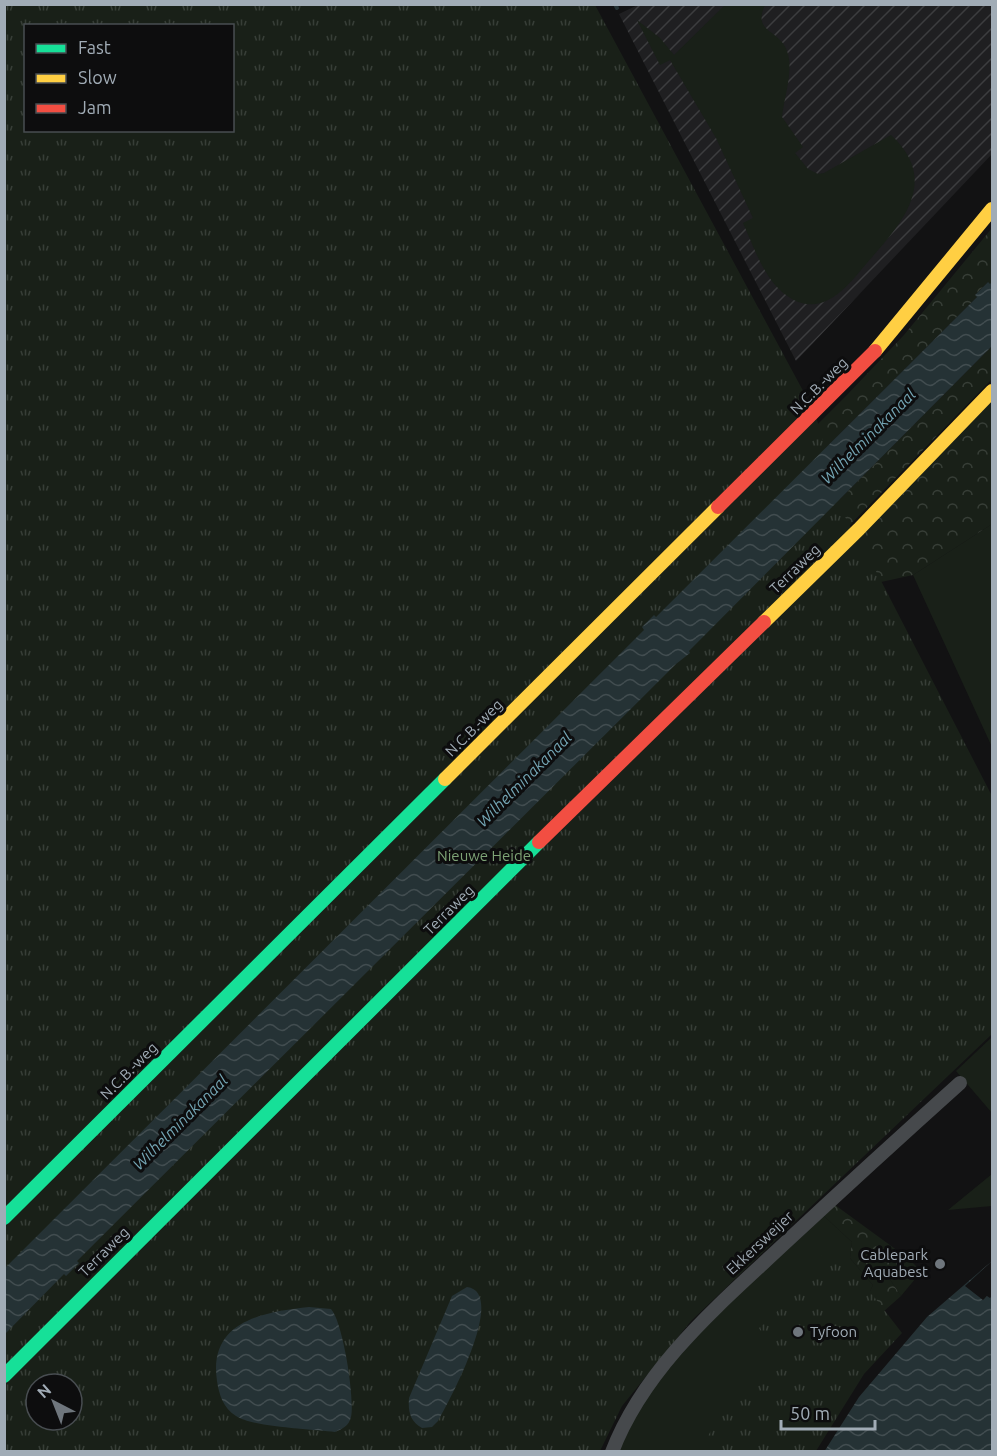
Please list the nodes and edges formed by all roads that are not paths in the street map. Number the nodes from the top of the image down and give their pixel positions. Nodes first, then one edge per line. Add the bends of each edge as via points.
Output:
1 (993, 209) edge
2 (993, 391) edge
3 (960, 1083) dead end
4 (4, 1218) edge
5 (4, 1376) edge
6 (612, 1452) edge

1 - 4 street, N.C.B.-weg via 887,339
2 - 5 street, Terraweg via 859,529
3 - 6 street, Ekkersweijer via 685,1339 639,1400

